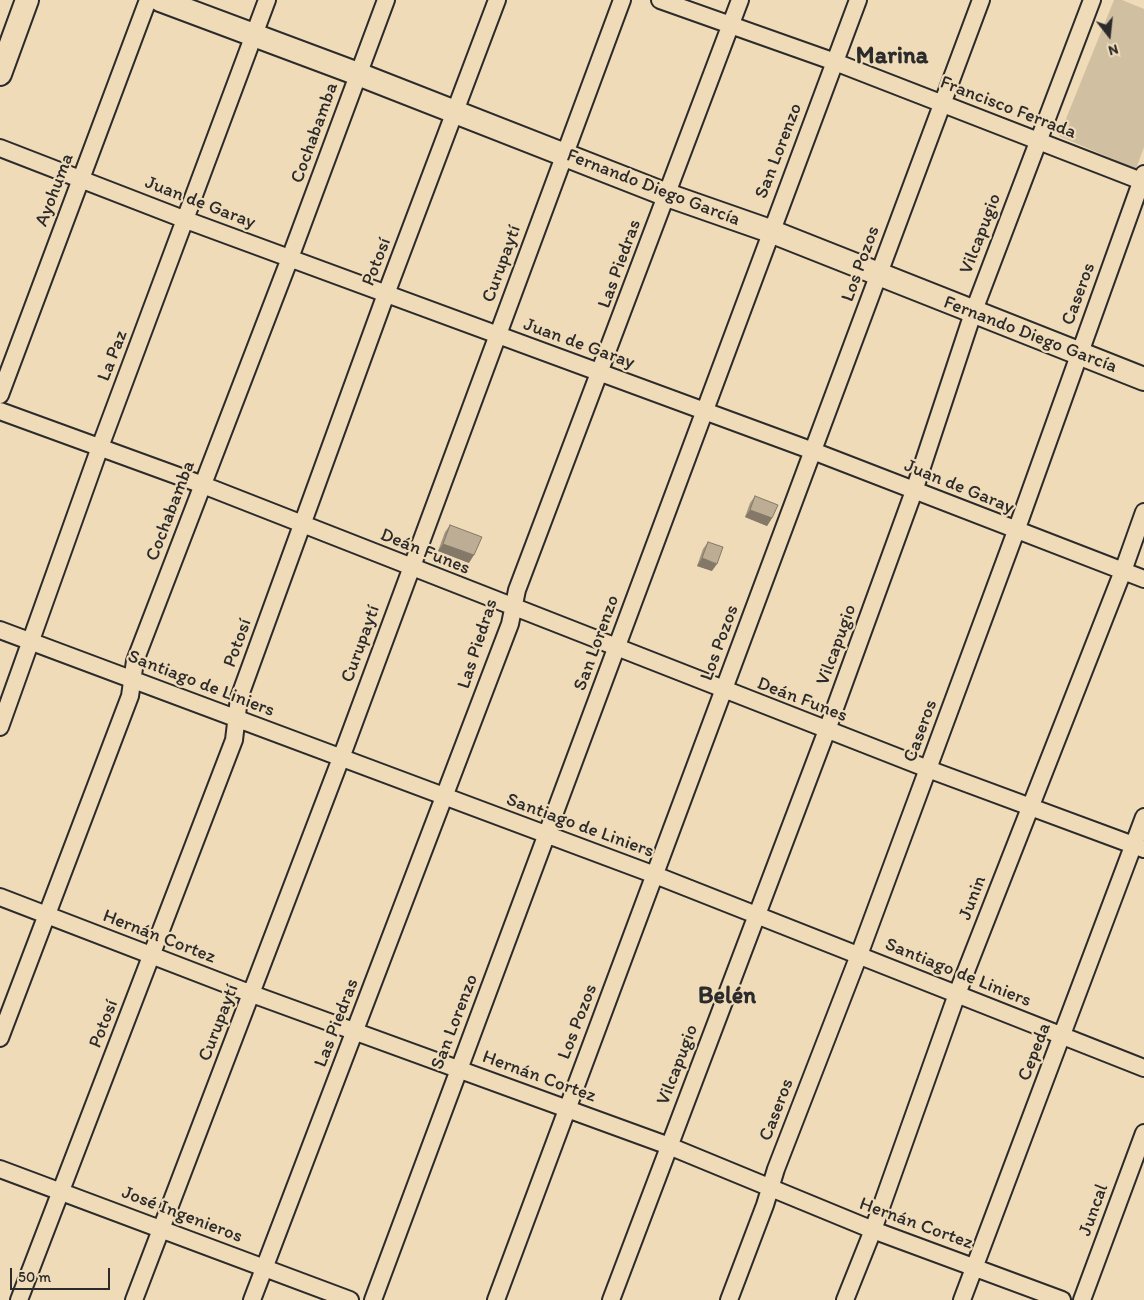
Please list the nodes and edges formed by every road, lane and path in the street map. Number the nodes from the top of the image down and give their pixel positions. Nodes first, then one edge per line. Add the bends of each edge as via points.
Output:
1 (27, 0) edge
2 (148, 0) edge
3 (160, 0) edge
4 (267, 0) edge
5 (386, 0) edge
6 (497, 0) edge
7 (622, 0) edge
8 (660, 0) edge
9 (740, 0) edge
10 (858, 0) edge
11 (981, 0) edge
12 (1092, 0) edge
13 (730, 26) junction
14 (254, 35) junction
15 (835, 62) junction
16 (0, 74) edge
17 (358, 74) junction
18 (942, 104) junction
19 (455, 112) junction
20 (1037, 142) junction
21 (0, 148) edge
22 (565, 154) junction
23 (81, 179) junction
24 (1143, 179) edge
25 (667, 194) junction
26 (186, 220) junction
27 (770, 231) junction
28 (290, 258) junction
29 (878, 275) junction
30 (386, 294) junction
31 (973, 313) junction
32 (497, 335) junction
33 (1078, 354) junction
34 (600, 373) junction
35 (1144, 379) edge
36 (0, 395) edge
37 (0, 410) edge
38 (703, 412) junction
39 (100, 447) junction
40 (813, 451) junction
41 (202, 485) junction
42 (914, 491) junction
43 (1144, 512) edge
44 (303, 524) junction
45 (1016, 531) junction
46 (410, 567) junction
47 (1123, 571) junction
48 (1144, 579) edge
49 (512, 608) junction
50 (0, 630) edge
51 (32, 642) junction
52 (617, 648) junction
53 (133, 680) junction
54 (723, 691) junction
55 (236, 719) junction
56 (0, 727) edge
57 (827, 730) junction
58 (341, 758) junction
59 (928, 769) junction
60 (445, 796) junction
61 (1031, 807) junction
62 (1144, 817) edge
63 (547, 836) junction
64 (1139, 847) edge
65 (654, 875) junction
66 (0, 897) edge
67 (47, 914) junction
68 (756, 914) junction
69 (859, 955) junction
70 (152, 956) junction
71 (252, 994) junction
72 (957, 994) junction
73 (355, 1032) junction
74 (1063, 1037) junction
75 (0, 1038) edge
76 (1144, 1068) edge
77 (458, 1069) junction
78 (567, 1109) junction
79 (1144, 1133) edge
80 (668, 1146) junction
81 (0, 1169) edge
82 (770, 1189) junction
83 (61, 1191) junction
84 (161, 1229) junction
85 (873, 1230) junction
86 (974, 1267) junction
87 (265, 1268) junction
88 (19, 1300) edge
89 (134, 1300) edge
90 (252, 1300) edge
91 (350, 1300) edge
92 (373, 1300) edge
93 (496, 1300) edge
94 (611, 1300) edge
95 (729, 1300) edge
96 (845, 1300) edge
97 (962, 1300) edge
98 (1062, 1300) edge
99 (1082, 1300) edge

1 - 16 main road
2 - 23 street, Ayohuma
3 - 14 main road, Fernando Diego García
4 - 14 street, La Paz
5 - 17 street, Cochabamba
6 - 19 street, Potosí
7 - 22 street, Curupaytí
8 - 13 street, Francisco Ferrada
9 - 13 street, Las Piedras
10 - 15 street, San Lorenzo
11 - 18 street, Los Pozos
12 - 20 street, Vilcapugio
13 - 15 street, Francisco Ferrada
13 - 25 street, Las Piedras
14 - 17 main road, Fernando Diego García
14 - 26 street, La Paz
15 - 18 street, Francisco Ferrada
15 - 27 street, San Lorenzo
17 - 19 main road, Fernando Diego García
17 - 28 street, Cochabamba
18 - 20 street, Francisco Ferrada
18 - 29 street, Los Pozos
19 - 22 main road, Fernando Diego García
19 - 30 street, Potosí
20 - 24 street, Francisco Ferrada
20 - 31 street, Vilcapugio
21 - 23 street, Juan de Garay
22 - 25 main road, Fernando Diego García
22 - 32 street, Curupaytí
23 - 26 street, Juan de Garay
23 - 36 street, Ayohuma
24 - 33 street, Caseros
25 - 27 main road, Fernando Diego García
25 - 34 street, Las Piedras
26 - 28 street, Juan de Garay
26 - 39 street, La Paz
27 - 29 main road, Fernando Diego García
27 - 38 street, San Lorenzo
28 - 30 street, Juan de Garay
28 - 41 street, Cochabamba
29 - 31 main road, Fernando Diego García
29 - 40 street, Los Pozos
30 - 32 street, Juan de Garay
30 - 44 street, Potosí
31 - 33 main road, Fernando Diego García
31 - 42 street, Vilcapugio
32 - 34 street, Juan de Garay
32 - 46 street, Curupaytí
33 - 35 main road, Fernando Diego García
33 - 45 street, Caseros
34 - 38 street, Juan de Garay
34 - 49 street, Las Piedras
37 - 39 street, Deán Funes
38 - 40 street, Juan de Garay
38 - 52 street, San Lorenzo
39 - 41 street, Deán Funes
39 - 51 street, La Paz
40 - 42 street, Juan de Garay
40 - 54 street, Los Pozos
41 - 44 street, Deán Funes
41 - 53 street, Cochabamba via 135,661
42 - 45 street, Juan de Garay
42 - 57 street, Vilcapugio
43 - 47 street, Junin
44 - 46 street, Deán Funes
44 - 55 street, Potosí via 240,698
45 - 47 street, Juan de Garay
45 - 59 street, Caseros
46 - 49 street, Deán Funes
46 - 58 street, Curupaytí
47 - 48 street, Juan de Garay
47 - 61 street, Junin
49 - 52 street, Deán Funes
49 - 60 street, Las Piedras via 510,624
50 - 51 street, Santiago de Liniers
51 - 53 street, Santiago de Liniers
51 - 56 street, La Paz
52 - 54 street, Deán Funes
52 - 63 street, San Lorenzo
53 - 55 street, Santiago de Liniers
53 - 67 street, Cochabamba via 130,696
54 - 57 street, Deán Funes
54 - 65 street, Los Pozos
55 - 58 street, Santiago de Liniers
55 - 70 street, Potosí via 234,740
57 - 59 street, Deán Funes
57 - 68 street, Vilcapugio
58 - 60 street, Santiago de Liniers
58 - 71 street, Curupaytí
59 - 61 street, Deán Funes
59 - 69 street, Caseros
60 - 63 street, Santiago de Liniers
60 - 73 street, Las Piedras
61 - 64 street, Deán Funes
61 - 72 street, Junin
62 - 64 street, Cepeda
63 - 65 street, Santiago de Liniers
63 - 77 street, San Lorenzo
64 - 74 street, Cepeda
65 - 68 street, Santiago de Liniers
65 - 78 street, Los Pozos
66 - 67 street, Hernán Cortez
67 - 70 street, Hernán Cortez
67 - 75 street, Cochabamba
68 - 69 street, Santiago de Liniers
68 - 80 street, Vilcapugio
69 - 72 street, Santiago de Liniers
69 - 82 street, Caseros
70 - 71 street, Hernán Cortez
70 - 83 street, Potosí
71 - 73 street, Hernán Cortez
71 - 84 street, Curupaytí
72 - 74 street, Santiago de Liniers
72 - 85 street, Junin
73 - 77 street, Hernán Cortez
73 - 87 street, Las Piedras
74 - 76 street, Santiago de Liniers
74 - 86 street, Cepeda
77 - 78 street, Hernán Cortez
77 - 92 street, San Lorenzo
78 - 80 street, Hernán Cortez
78 - 93 street, Los Pozos
79 - 99 street, Juncal
80 - 82 street, Hernán Cortez
80 - 94 street, Vilcapugio
81 - 83 street, José Ingenieros
82 - 85 street, Hernán Cortez
82 - 95 street, Caseros
83 - 84 street, José Ingenieros
83 - 88 street, Potosí
84 - 87 street, José Ingenieros
84 - 89 street, Curupaytí
85 - 86 street, Hernán Cortez
85 - 96 street, Junin
86 - 97 street, Cepeda
86 - 98 street, Hernán Cortez
87 - 90 street, Las Piedras
87 - 91 street, José Ingenieros

